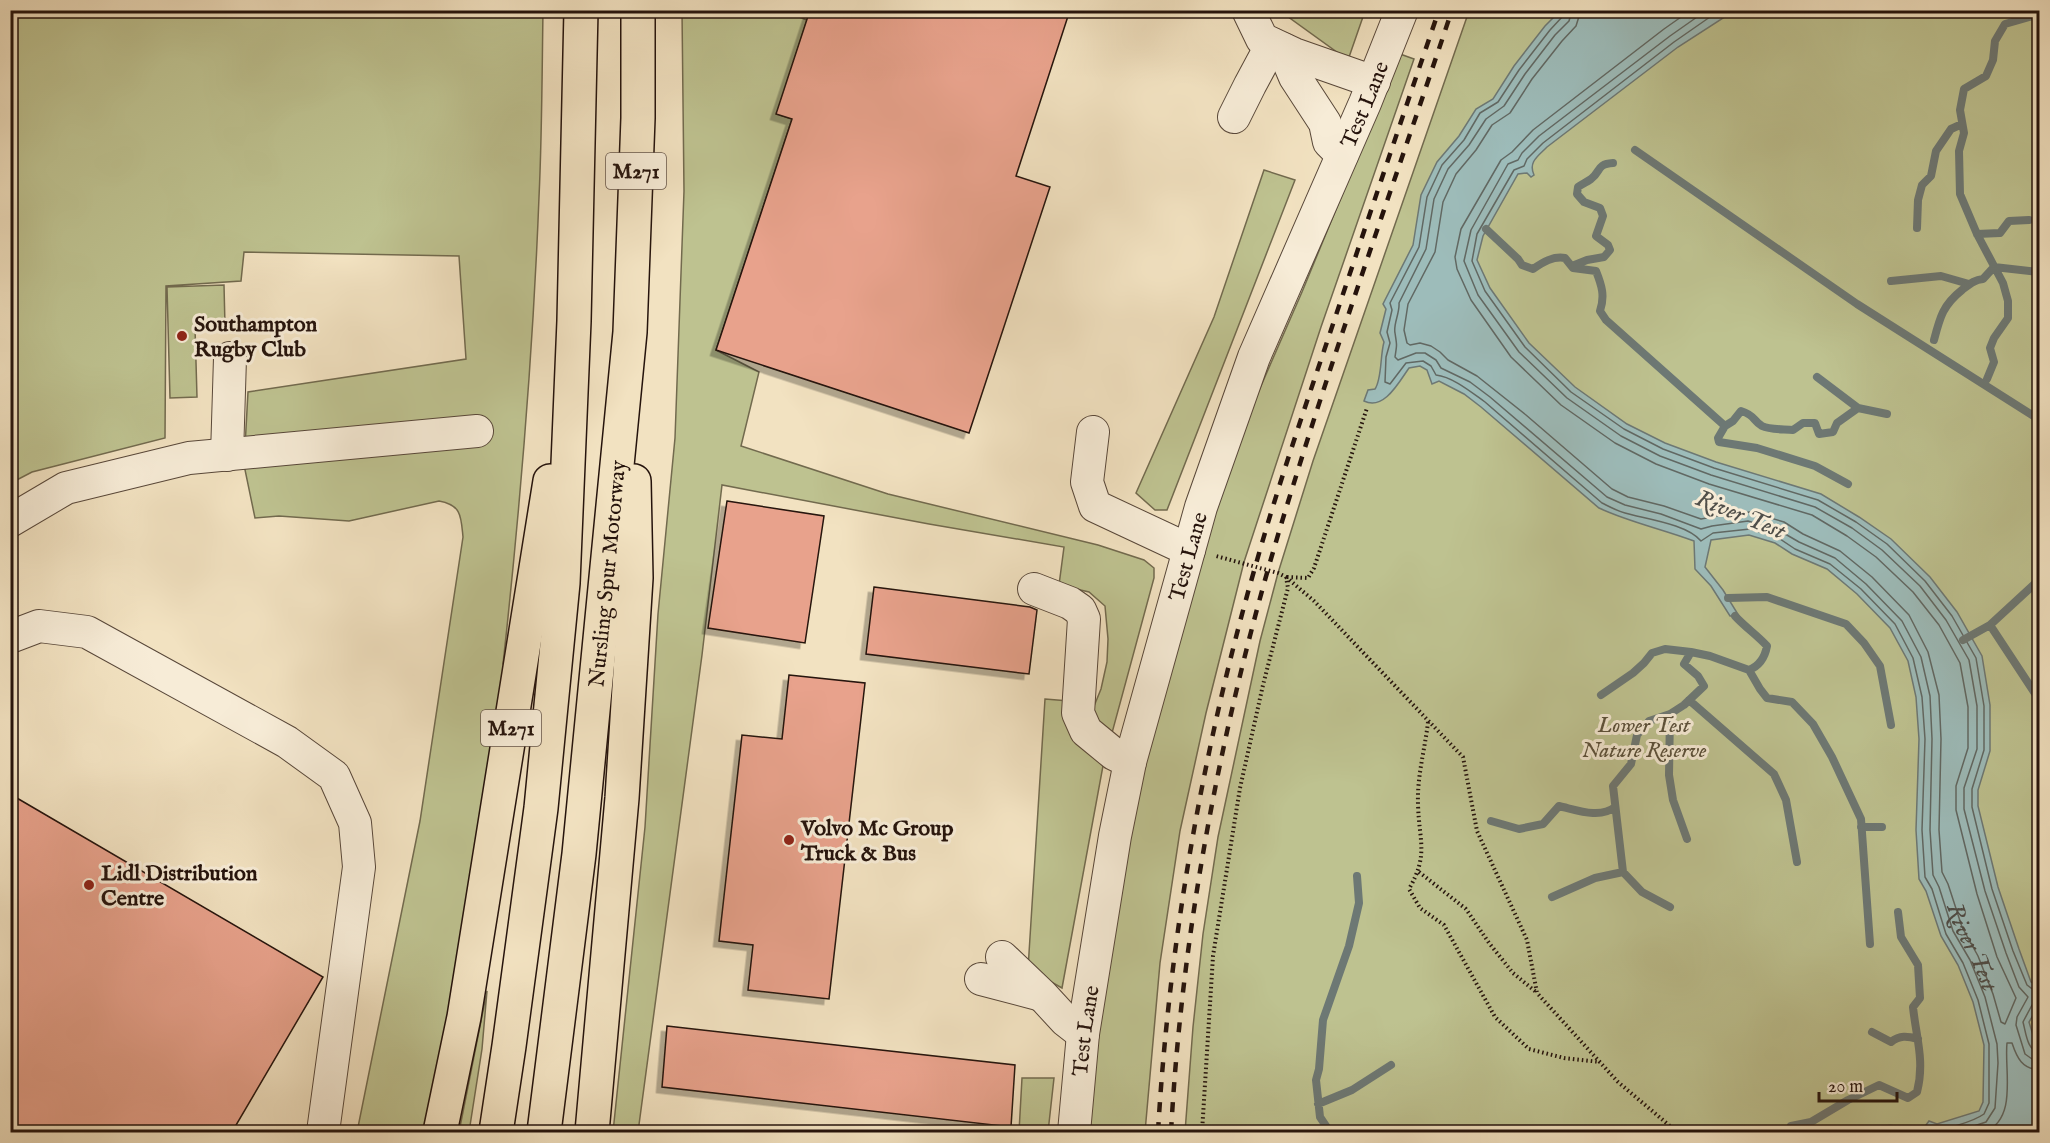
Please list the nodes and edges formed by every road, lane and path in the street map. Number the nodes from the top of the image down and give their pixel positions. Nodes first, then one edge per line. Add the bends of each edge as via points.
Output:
1 (581, 10) edge
2 (638, 10) edge
3 (1248, 10) edge
4 (1402, 10) edge
5 (1278, 46) junction
6 (1374, 82) junction
7 (1234, 117) dead end
8 (1342, 155) junction
9 (574, 321) junction
10 (630, 332) junction
11 (230, 358) dead end
12 (1367, 408) dead end
13 (477, 431) dead end
14 (1093, 432) dead end
15 (227, 455) junction
16 (10, 521) edge
17 (1189, 550) junction
18 (1286, 577) junction
19 (1034, 589) dead end
20 (10, 637) edge
21 (1428, 722) junction
22 (1130, 762) junction
23 (1419, 872) junction
24 (1002, 957) dead end
25 (981, 979) dead end
26 (1537, 993) junction
27 (1042, 994) junction
28 (1083, 1034) junction
29 (1600, 1062) junction
30 (323, 1132) edge
31 (440, 1132) edge
32 (496, 1132) edge
33 (544, 1132) edge
34 (592, 1132) edge
35 (1074, 1132) edge
36 (1202, 1132) edge
37 (1677, 1132) edge

1 - 9 highway, Nursling Spur Motorway / M271
2 - 10 highway, Nursling Spur Motorway / M271
3 - 5 street via 1262,39
4 - 6 street, Test Lane
5 - 6 street
5 - 7 street via 1250,85
5 - 8 street via 1325,123 1329,142
6 - 8 street, Test Lane
8 - 17 street, Test Lane via 1254,357
9 - 31 highway, M271 via 464,1017
9 - 32 highway, Nursling Spur Motorway / M271 via 563,583 541,808
10 - 33 highway, Nursling Spur Motorway / M271 via 579,854
10 - 34 highway, M271 via 636,578 622,798
11 - 15 street
12 - 18 path via 1314,568 1308,578
13 - 15 street
14 - 17 street via 1087,482 1095,506
15 - 16 street via 189,458 66,488
17 - 18 path via 1244,562
17 - 22 street, Test Lane
18 - 21 path
18 - 36 path via 1288,588 1240,788 1213,956
19 - 22 street via 1080,610 1084,619 1078,713 1086,731
20 - 30 street via 39,626 87,632 287,742 334,776 355,823 359,867
21 - 23 path via 1419,794
21 - 26 path via 1463,758 1477,831 1527,940
22 - 28 street, Test Lane
23 - 26 path via 1466,909 1513,974
23 - 29 path via 1409,889 1420,908 1444,926 1495,1017 1529,1049
24 - 27 street
25 - 27 street
26 - 29 path
27 - 28 street
28 - 35 street, Test Lane
29 - 37 path

